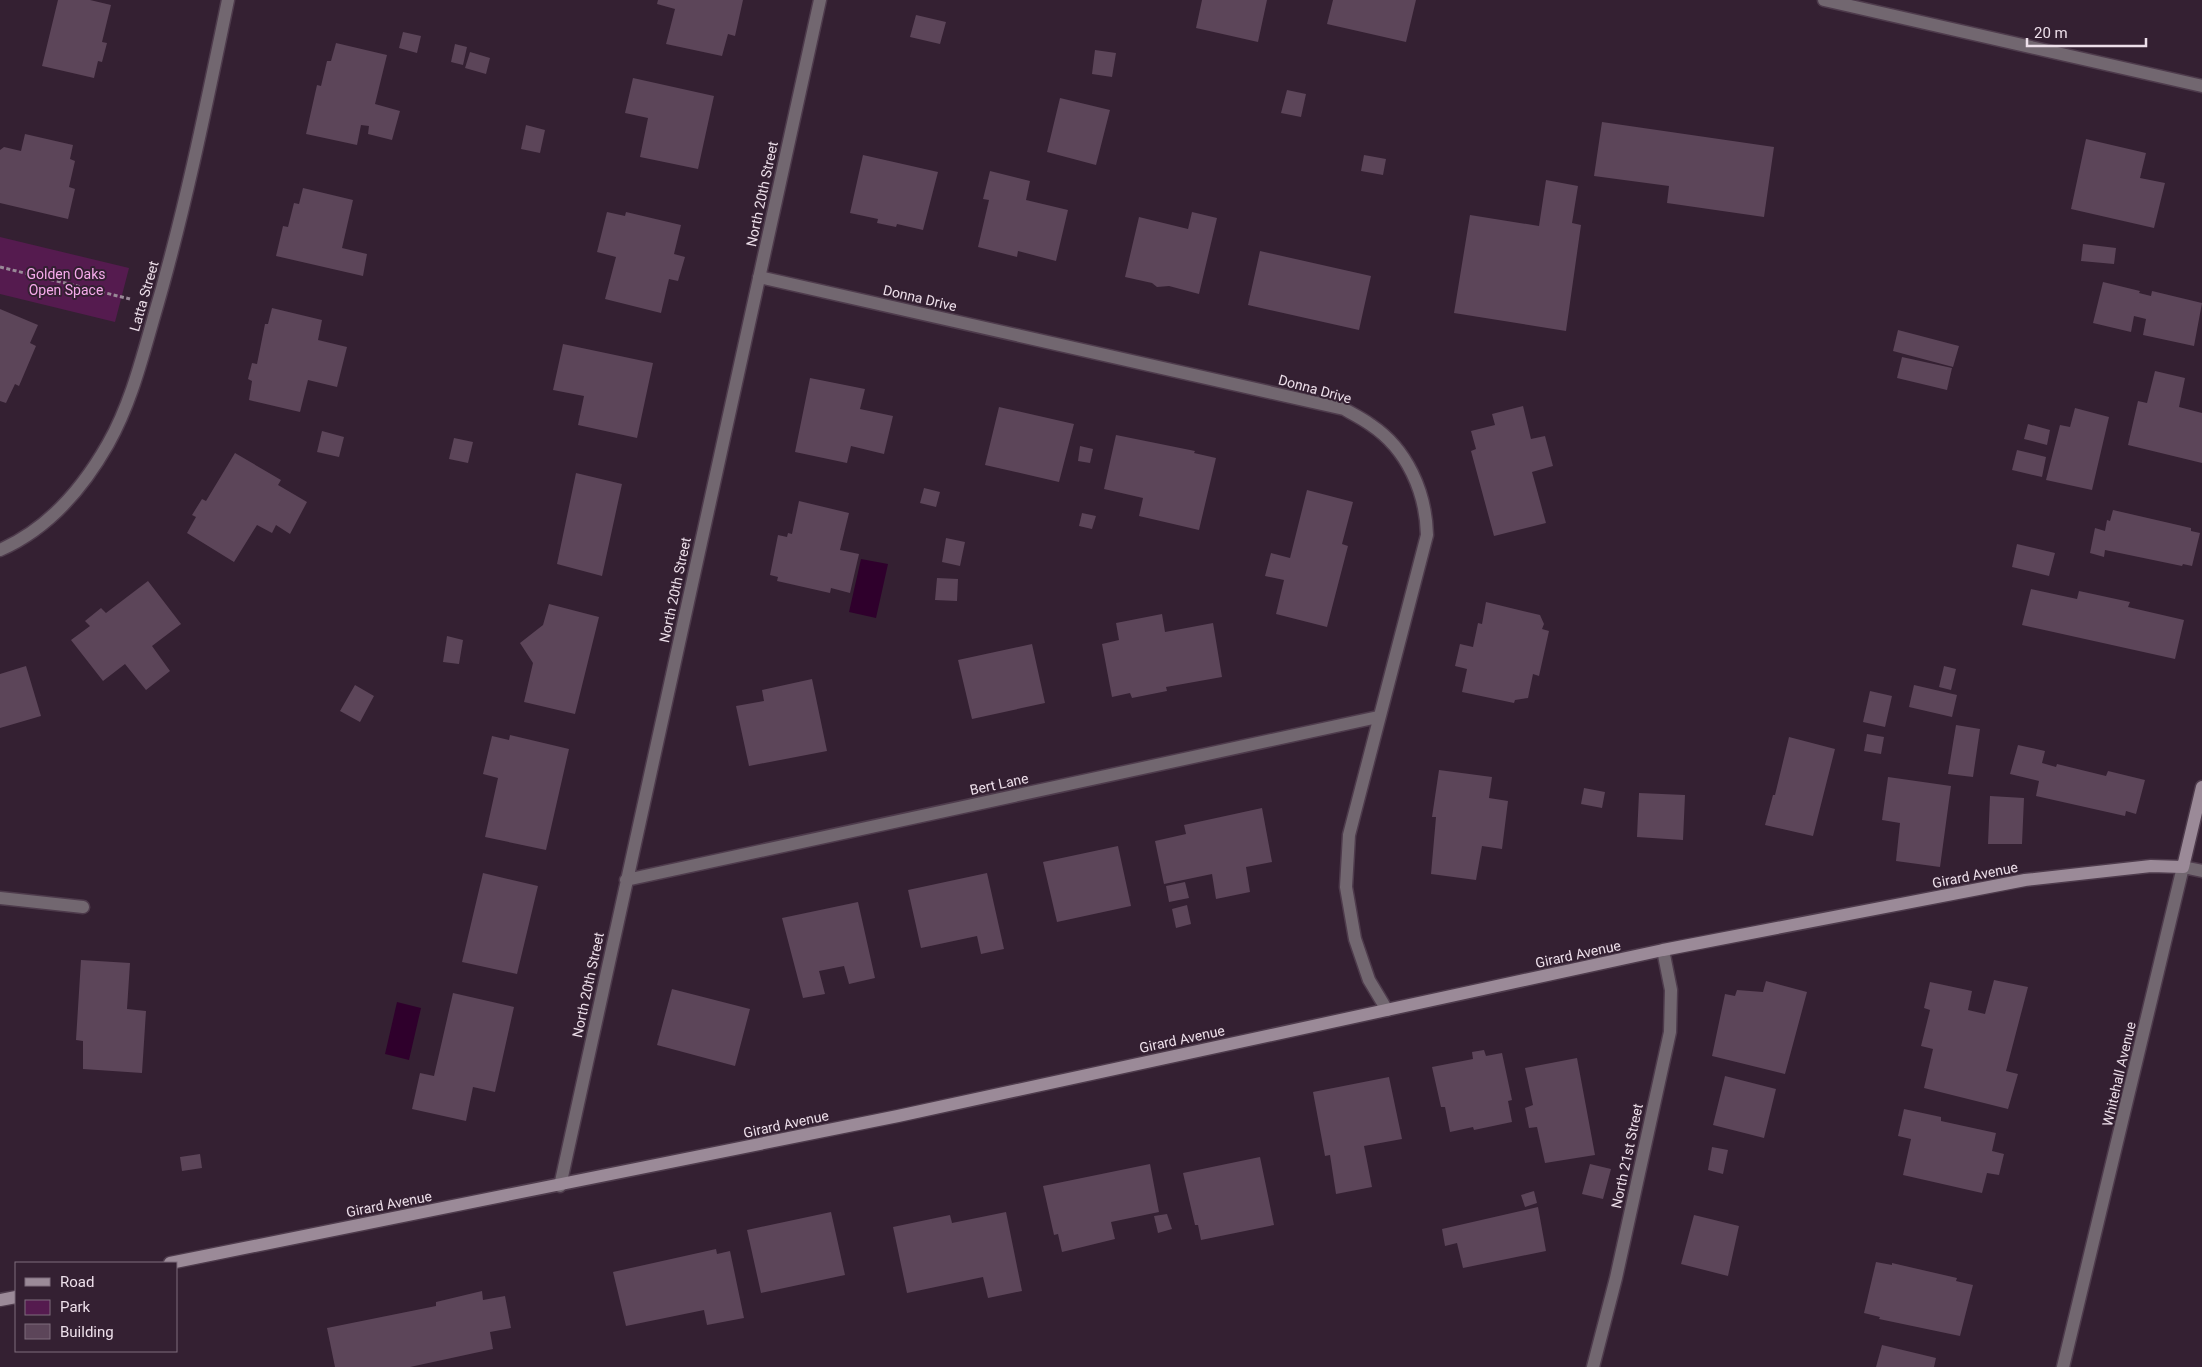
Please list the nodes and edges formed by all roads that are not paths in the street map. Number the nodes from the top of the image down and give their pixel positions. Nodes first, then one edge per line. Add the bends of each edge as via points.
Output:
1 (228, 0) edge
2 (820, 0) edge
3 (1824, 0) edge
4 (2202, 86) edge
5 (759, 277) junction
6 (0, 550) edge
7 (1378, 717) junction
8 (2202, 787) edge
9 (2183, 867) junction
10 (2202, 871) edge
11 (626, 880) junction
12 (0, 898) edge
13 (83, 907) dead end
14 (1663, 950) junction
15 (1387, 1010) junction
16 (560, 1186) junction
17 (175, 1262) edge
18 (15, 1296) edge
19 (0, 1300) edge
20 (1593, 1367) edge
21 (2063, 1367) edge

1 - 6 street, Latta Street via 206,112 130,398 108,444 73,496 50,519
2 - 5 street, North 20th Street
3 - 4 street
5 - 7 street, Donna Drive via 1344,409 1372,425 1398,449 1417,481 1427,534
5 - 11 street, North 20th Street
7 - 11 street, Bert Lane
7 - 15 street, Donna Drive via 1348,835 1346,887 1355,939 1370,980
8 - 9 street, Whitehall Avenue
9 - 10 street, Girard Avenue
9 - 14 street, Girard Avenue via 2151,866 2025,880
9 - 21 street, Whitehall Avenue
11 - 16 street, North 20th Street
12 - 13 street
14 - 15 street, Girard Avenue
14 - 20 street, North 21st Street via 1670,990 1670,1032
15 - 16 street, Girard Avenue
16 - 17 street, Girard Avenue
18 - 19 street

